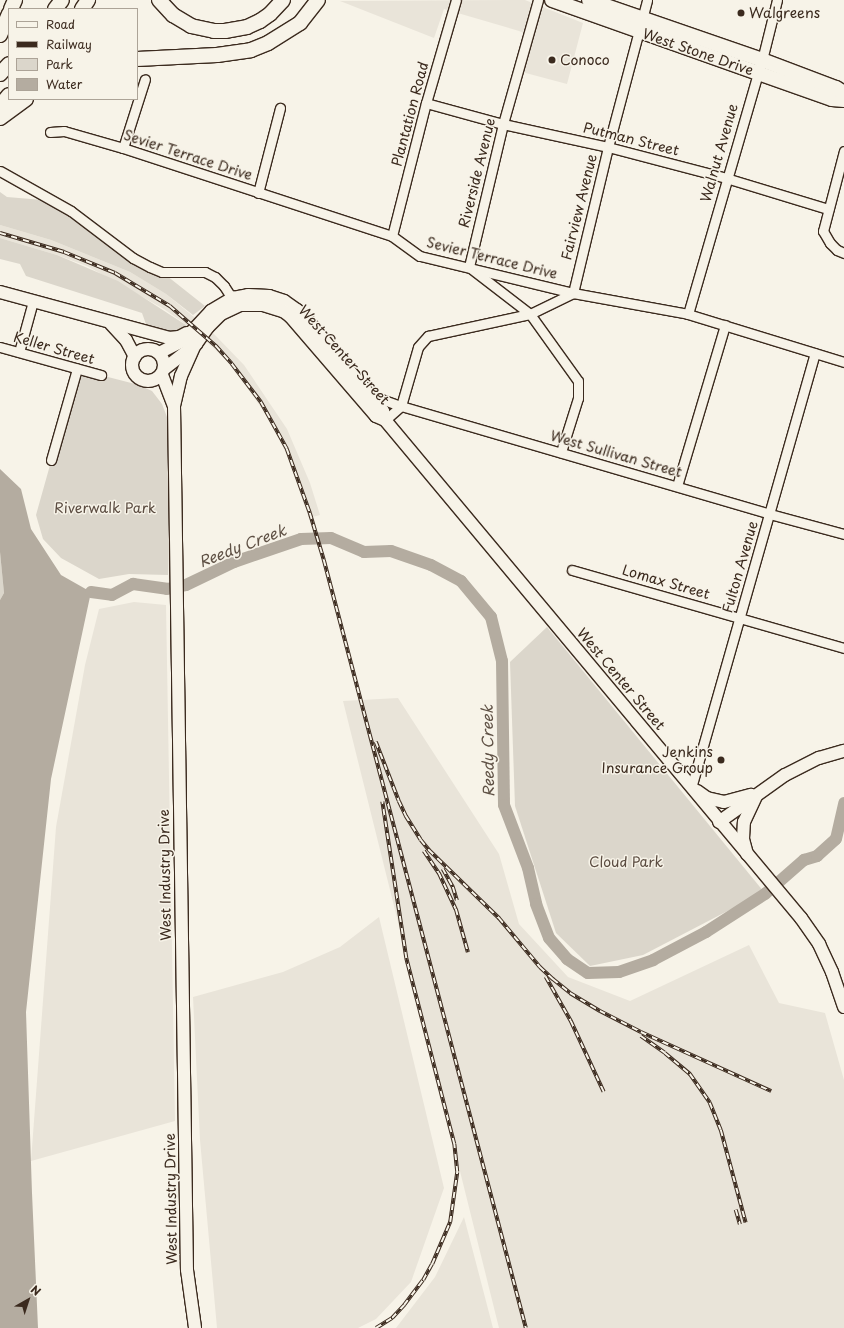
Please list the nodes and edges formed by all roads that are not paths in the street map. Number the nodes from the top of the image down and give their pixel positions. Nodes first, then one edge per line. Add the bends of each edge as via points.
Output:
1 (62, 0) edge
2 (159, 0) edge
3 (283, 0) edge
4 (310, 0) edge
5 (318, 0) edge
6 (456, 0) edge
7 (538, 0) edge
8 (552, 0) edge
9 (572, 0) edge
10 (590, 0) edge
11 (647, 0) edge
12 (777, 0) edge
13 (56, 8) edge
14 (8, 16) edge
15 (641, 26) junction
16 (284, 34) junction
17 (0, 36) edge
18 (138, 59) edge
19 (8, 65) edge
20 (760, 67) junction
21 (0, 74) edge
22 (145, 79) dead end
23 (844, 93) edge
24 (8, 97) edge
25 (25, 100) edge
26 (844, 100) edge
27 (426, 103) junction
28 (0, 106) edge
29 (280, 108) dead end
30 (0, 118) edge
31 (504, 124) junction
32 (50, 132) dead end
33 (608, 147) junction
34 (123, 148) junction
35 (844, 151) edge
36 (0, 171) edge
37 (726, 178) junction
38 (258, 193) junction
39 (828, 209) junction
40 (392, 236) junction
41 (844, 253) edge
42 (469, 267) junction
43 (0, 292) edge
44 (572, 293) junction
45 (33, 301) junction
46 (235, 302) junction
47 (530, 314) junction
48 (688, 314) junction
49 (113, 324) junction
50 (725, 325) junction
51 (191, 330) junction
52 (196, 344) junction
53 (0, 347) edge
54 (146, 349) junction
55 (19, 352) junction
56 (159, 353) junction
57 (815, 353) junction
58 (135, 357) junction
59 (844, 362) edge
60 (77, 369) junction
61 (163, 372) junction
62 (101, 375) dead end
63 (148, 381) junction
64 (369, 394) junction
65 (174, 406) junction
66 (402, 406) junction
67 (385, 420) junction
68 (174, 422) junction
69 (561, 452) junction
70 (51, 460) dead end
71 (677, 486) junction
72 (770, 514) junction
73 (844, 534) edge
74 (572, 570) dead end
75 (739, 617) junction
76 (844, 648) edge
77 (844, 751) edge
78 (691, 788) junction
79 (758, 793) junction
80 (719, 822) junction
81 (748, 857) junction
82 (844, 1007) edge
83 (195, 1328) edge

1 - 13 highway
2 - 3 highway via 172,15 191,26 225,31 247,27 260,21
4 - 16 highway
5 - 16 highway via 300,23
6 - 27 street, Plantation Road
7 - 31 street, Riverside Avenue
8 - 15 highway, West Stone Drive
9 - 10 highway, West Stone Drive
10 - 15 highway, West Stone Drive
11 - 15 street, Fairview Avenue
12 - 20 street, Walnut Avenue
14 - 17 highway
15 - 20 highway, West Stone Drive
15 - 33 street, Fairview Avenue
16 - 18 highway via 268,43 236,53
19 - 21 highway
20 - 23 highway, West Stone Drive via 836,88
20 - 26 highway, West Stone Drive via 832,99
20 - 37 street, Walnut Avenue
22 - 34 street
24 - 28 highway
25 - 30 highway
27 - 31 street, Putman Street
27 - 40 street, Plantation Road
29 - 38 street
31 - 33 street, Putman Street
31 - 42 street, Riverside Avenue
32 - 34 street, Sevier Terrace Drive via 64,131
33 - 37 street, Putman Street
33 - 44 street, Fairview Avenue
34 - 38 street, Sevier Terrace Drive
35 - 39 street
36 - 46 street via 71,210 133,258 162,272 205,272 215,277
37 - 39 street, Putman Street
37 - 48 street, Walnut Avenue
38 - 40 street, Sevier Terrace Drive
39 - 41 street via 823,231 830,243
40 - 42 street, Sevier Terrace Drive via 420,256
42 - 44 street, Sevier Terrace Drive
42 - 47 street
43 - 45 main road
44 - 47 street
44 - 48 street, Sevier Terrace Drive
45 - 49 main road
45 - 55 street
46 - 51 main road, West Center Street via 211,311
46 - 52 main road, West Center Street via 214,320
46 - 64 main road, West Center Street via 248,295 269,296 284,301 297,310
46 - 67 main road, West Center Street via 263,305 290,316 376,416
47 - 66 street via 428,336 418,347
47 - 69 street via 578,381 578,398
48 - 50 street, Sevier Terrace Drive
49 - 51 main road via 169,338 179,337
49 - 54 main road
49 - 58 main road
50 - 57 street, Sevier Terrace Drive
50 - 71 street
51 - 56 main road, West Center Street via 183,341
52 - 61 main road, West Center Street
52 - 65 main road via 181,376
53 - 55 street, Keller Street
54 - 56 main road
54 - 58 main road
55 - 60 street, Keller Street
56 - 61 main road via 163,358
57 - 59 street, Sevier Terrace Drive
57 - 72 street, Fulton Avenue
58 - 63 main road via 132,364 136,375
60 - 62 street, Keller Street
60 - 70 street
61 - 63 main road via 157,379
61 - 65 main road, West Industry Drive
63 - 68 main road, West Industry Drive via 159,389
64 - 66 street, West Sullivan Street
64 - 67 main road, West Center Street via 383,411
65 - 68 main road, West Industry Drive
66 - 67 street
66 - 69 street, West Sullivan Street
67 - 78 main road, West Center Street
68 - 83 main road, West Industry Drive via 187,1270
69 - 71 street, West Sullivan Street
71 - 72 street, West Sullivan Street
72 - 73 street, West Sullivan Street
72 - 75 street, Fulton Avenue
74 - 75 street, Lomax Street
75 - 76 street, Lomax Street
75 - 78 street, Fulton Avenue
77 - 79 main road via 819,758 784,775
78 - 79 main road via 707,798 720,801
78 - 80 main road, West Center Street
79 - 80 main road
79 - 81 main road via 744,822 743,839
80 - 81 main road, West Center Street
81 - 82 main road, West Center Street via 801,918 819,944

